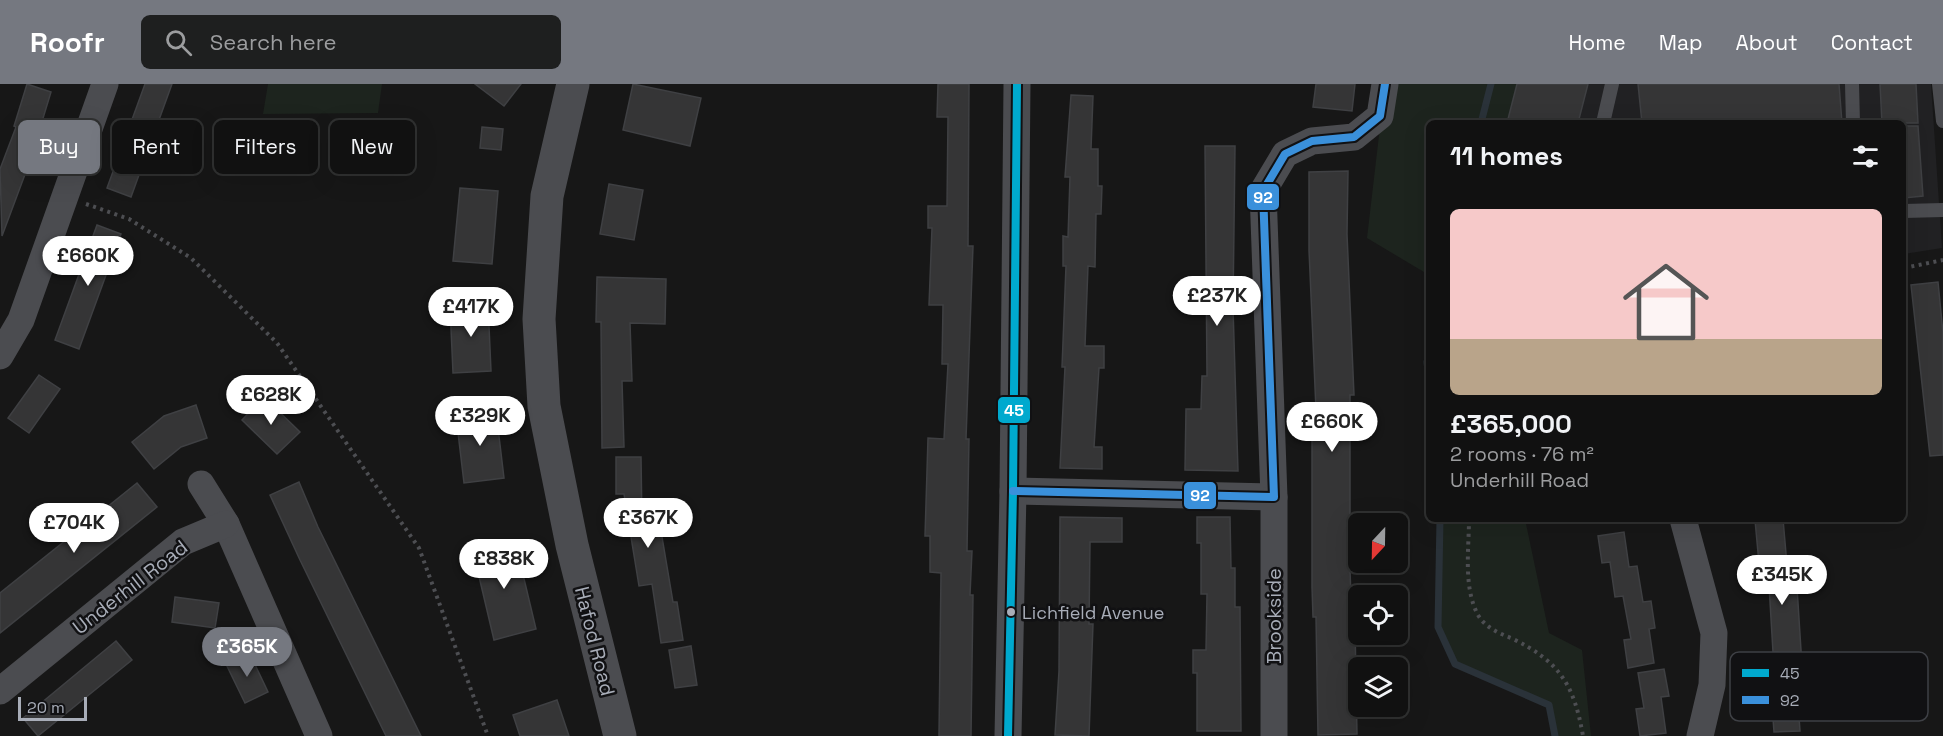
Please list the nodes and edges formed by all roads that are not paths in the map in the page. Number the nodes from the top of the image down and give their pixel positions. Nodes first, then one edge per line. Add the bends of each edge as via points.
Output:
1 (105, 84) edge
2 (573, 84) edge
3 (1017, 84) edge
4 (1385, 84) edge
5 (1612, 84) edge
6 (1852, 84) edge
7 (1940, 84) edge
8 (1604, 120) edge
9 (1853, 120) edge
10 (1943, 121) edge
11 (1943, 210) edge
12 (1906, 211) edge
13 (0, 356) edge
14 (201, 484) dead end
15 (1013, 491) junction
16 (1274, 497) junction
17 (1684, 522) edge
18 (226, 524) junction
19 (0, 691) edge
20 (319, 736) edge
21 (620, 736) edge
22 (1008, 736) edge
23 (1274, 736) edge
24 (1700, 736) edge

1 - 13 street via 21,320
2 - 21 street, Hafod Road via 547,196 539,319 544,406 572,545
3 - 15 street
4 - 16 street, Brookside via 1380,116 1354,137 1312,141 1285,154 1263,191
5 - 8 lane
6 - 9 lane
7 - 10 lane
11 - 12 lane
14 - 18 street
15 - 16 street
15 - 22 street
16 - 23 street, Brookside
17 - 24 street via 1714,633 1712,685
18 - 19 street, Underhill Road via 183,542
18 - 20 street

